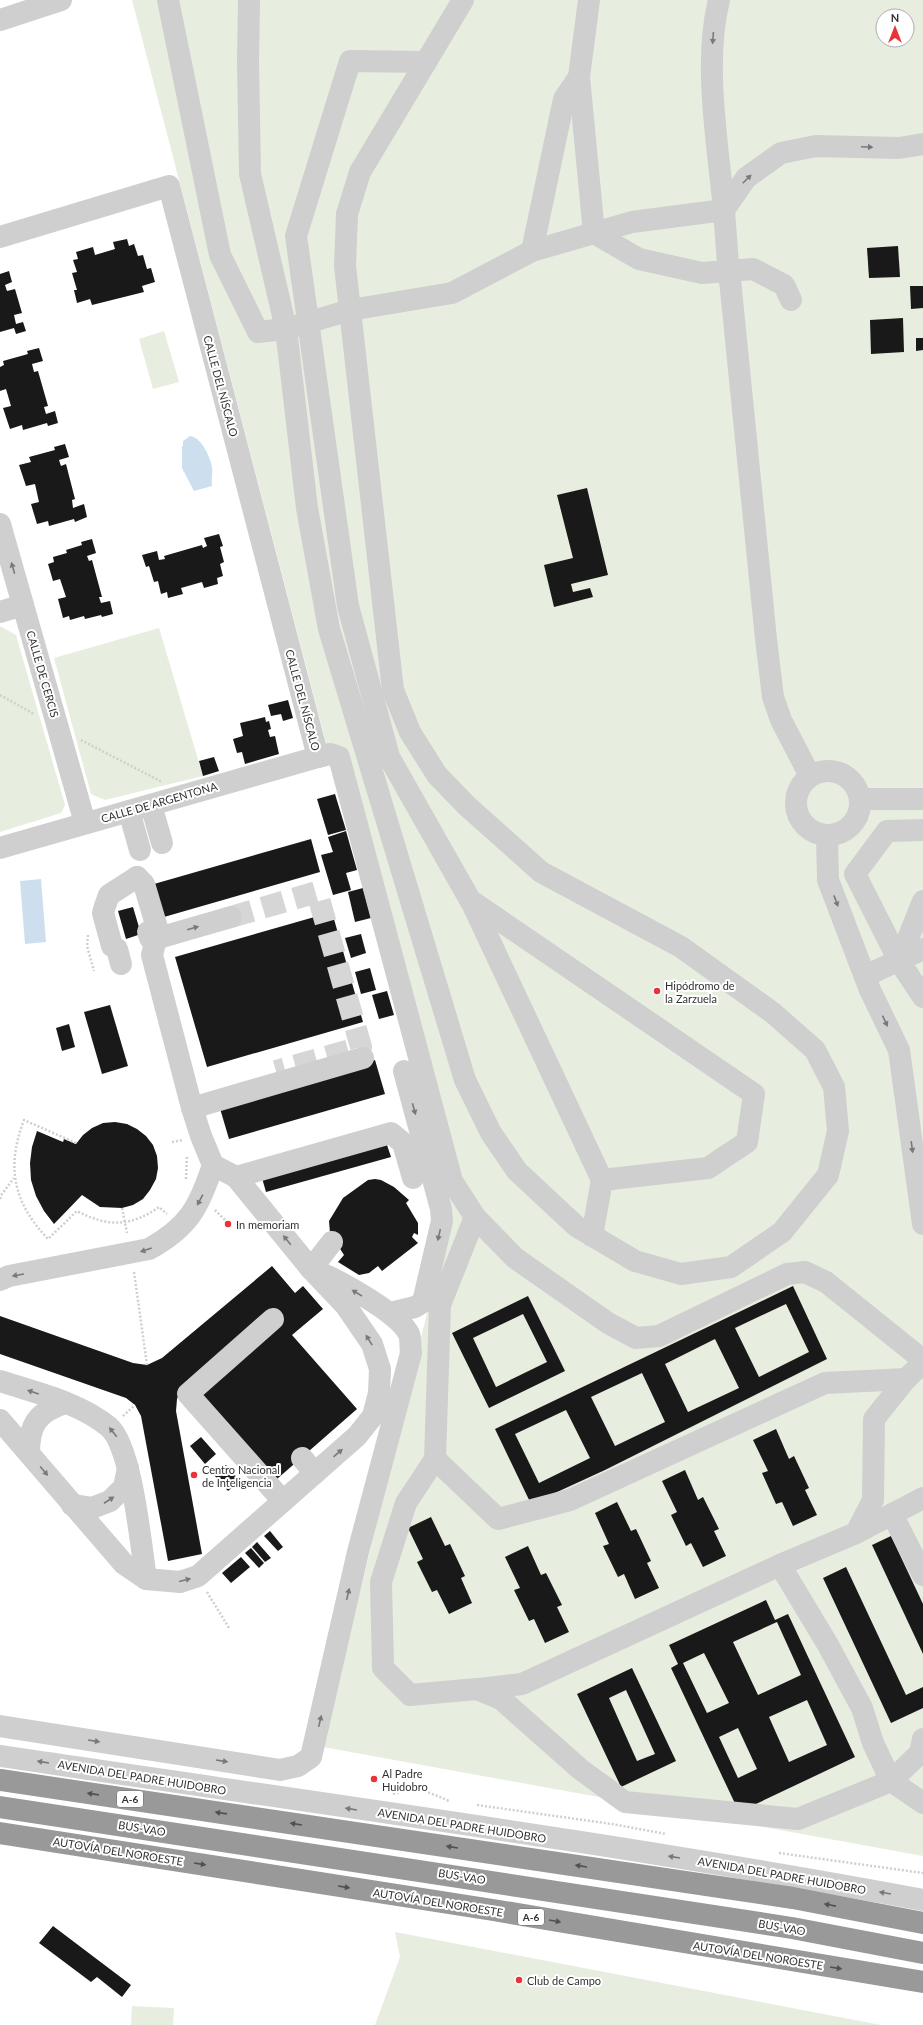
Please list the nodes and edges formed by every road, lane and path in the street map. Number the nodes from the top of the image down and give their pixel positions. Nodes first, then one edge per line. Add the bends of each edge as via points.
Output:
1 (61, 0) edge
2 (168, 0) edge
3 (249, 0) edge
4 (463, 0) edge
5 (589, 0) edge
6 (719, 0) edge
7 (0, 20) edge
8 (426, 62) junction
9 (579, 77) junction
10 (923, 144) edge
11 (724, 210) junction
12 (594, 233) junction
13 (0, 237) edge
14 (532, 252) junction
15 (791, 300) dead end
16 (350, 310) junction
17 (308, 323) junction
18 (286, 329) junction
19 (0, 524) edge
20 (23, 605) junction
21 (0, 612) edge
22 (0, 695) edge
23 (58, 728) junction
24 (318, 757) junction
25 (810, 776) junction
26 (186, 794) junction
27 (860, 799) junction
28 (923, 799) edge
29 (897, 800) junction
30 (151, 805) junction
31 (129, 811) junction
32 (85, 823) junction
33 (923, 830) edge
34 (895, 831) junction
35 (827, 835) junction
36 (162, 844) dead end
37 (0, 848) edge
38 (140, 850) dead end
39 (855, 874) junction
40 (828, 880) junction
41 (470, 900) junction
42 (923, 901) edge
43 (231, 917) tunnel mouth
44 (154, 947) junction
45 (923, 949) edge
46 (899, 960) junction
47 (865, 976) junction
48 (923, 997) edge
49 (363, 1058) dead end
50 (276, 1071) tunnel mouth
51 (404, 1071) dead end
52 (190, 1102) junction
53 (184, 1140) dead end
54 (76, 1143) dead end
55 (185, 1145) dead end
56 (186, 1150) dead end
57 (213, 1165) junction
58 (14, 1178) junction
59 (236, 1178) junction
60 (413, 1178) dead end
61 (602, 1180) junction
62 (185, 1182) dead end
63 (0, 1199) edge
64 (921, 1200) edge
65 (122, 1208) dead end
66 (172, 1211) dead end
67 (474, 1217) junction
68 (125, 1223) junction
69 (923, 1224) edge
70 (592, 1236) junction
71 (332, 1242) dead end
72 (130, 1246) junction
73 (311, 1270) junction
74 (0, 1280) edge
75 (390, 1313) junction
76 (273, 1319) dead end
77 (923, 1361) edge
78 (147, 1365) dead end
79 (906, 1379) junction
80 (0, 1381) edge
81 (65, 1403) junction
82 (135, 1405) dead end
83 (122, 1417) dead end
84 (0, 1420) edge
85 (29, 1453) junction
86 (435, 1459) junction
87 (128, 1468) junction
88 (923, 1498) edge
89 (283, 1501) junction
90 (72, 1505) junction
91 (892, 1514) junction
92 (856, 1533) junction
93 (780, 1565) junction
94 (923, 1575) edge
95 (146, 1579) junction
96 (208, 1593) dead end
97 (229, 1628) dead end
98 (477, 1689) junction
99 (0, 1726) edge
100 (923, 1739) edge
101 (0, 1756) edge
102 (0, 1780) edge
103 (891, 1781) junction
104 (923, 1803) edge
105 (0, 1807) edge
106 (0, 1833) edge
107 (0, 1841) edge
108 (120, 1851) junction
109 (923, 1900) edge
110 (923, 1923) edge
111 (923, 1953) edge
112 (885, 1976) junction
113 (923, 1982) edge
114 (923, 1986) edge

1 - 7 street
2 - 18 street via 220,255 258,332
3 - 18 street via 250,174
4 - 8 street
5 - 9 street
6 -> 11 street via 715,14 711,71
8 - 16 street via 360,172 353,193 347,214 345,266
8 - 17 street via 350,61 296,236
9 - 12 street
9 - 14 street via 564,99
11 -> 10 street via 746,178 781,153 816,146 899,148
11 - 12 street via 632,222
11 - 25 street via 773,697 781,720
12 - 14 street
12 - 15 street via 639,259 702,273 753,269 784,285
13 - 24 street, CALLE DEL NÍSCALO via 169,186
14 - 16 street via 452,293
16 - 17 street
16 - 70 street via 393,690 410,732 437,774 467,806 541,872 681,947 773,1013 815,1050 834,1087 838,1131 828,1175 782,1232 731,1267 681,1274 635,1261
17 - 18 street
17 - 41 street via 348,606 389,757
18 - 70 street via 307,508 329,629 465,1080 491,1133 517,1171 576,1226
20 -> 19 street, CALLE DE CERCIS
20 - 21 street
20 - 23 street, CALLE DE CERCIS
22 - 23 path
23 - 26 path
23 - 32 street, CALLE DE CERCIS
24 - 26 street, CALLE DE ARGENTONA
24 - 67 street, CALLE DE ARGENTONA via 330,754 339,756 452,1181
25 - 27 street via 820,771 842,774 854,784
25 - 35 street via 797,794 796,806 799,817 806,827 816,833
26 - 30 street, CALLE DE ARGENTONA
27 - 29 street
27 - 35 street via 860,810 848,828 838,834
28 - 29 street
29 - 34 street
30 - 31 street, CALLE DE ARGENTONA
30 - 36 street
31 - 32 street, CALLE DE ARGENTONA
31 - 38 street
32 - 37 street, CALLE DE ARGENTONA
33 - 34 street
34 - 39 street via 886,831
35 - 40 street
39 - 40 street
39 - 46 street
40 -> 47 street
41 - 61 street
41 - 61 street via 754,1094 747,1142 708,1168
42 - 46 street
44 -> 43 street
44 - 44 street via 158,931 144,884 137,877 109,895 105,906 110,911 120,944 116,960
44 - 52 street
45 - 46 street
46 - 47 street
46 - 48 street
47 -> 64 street via 898,1050
49 - 52 street
50 - 52 street
51 -> 75 street via 442,1221 423,1302 415,1308
52 - 57 street via 200,1136
53 - 55 path
54 - 58 path via 24,1120 17,1138
56 - 62 path
57 - 59 street
57 -> 72 street via 202,1197 192,1214 178,1229 149,1249
58 - 63 path
58 - 68 path via 25,1211 48,1239 77,1211 92,1219 108,1223
59 - 60 street via 391,1133 403,1143
73 -> 59 street
61 - 70 street
64 - 69 street
65 - 68 path
66 - 68 path via 169,1216 159,1207 137,1220
67 - 77 street via 515,1258 608,1323 636,1338 659,1336 787,1274 806,1272 826,1282
67 - 86 street via 440,1305
68 - 72 path
71 - 73 street
72 -> 74 street
72 - 78 path
75 -> 73 street via 328,1275
89 -> 73 street via 309,1465 357,1436 373,1416 379,1393 380,1369 372,1344 346,1306
99 -> 75 street via 280,1770 298,1766 311,1756 358,1552 411,1353 409,1334
76 - 89 street via 188,1394
77 - 79 street
79 - 86 street via 825,1383 570,1500 498,1519
79 - 92 street via 874,1419 873,1500
81 -> 80 street
81 - 85 street via 49,1409 36,1420 29,1436
87 -> 81 street via 120,1442 110,1428 86,1412
82 - 83 path
84 - 85 street
85 -> 90 street
86 - 98 street via 406,1503 382,1582 383,1668 410,1695
90 -> 87 street via 92,1508 110,1501 124,1487
87 - 95 street
88 - 91 street
95 -> 89 street via 180,1582 198,1576
90 - 95 street via 124,1564
91 - 92 street
91 - 94 street
92 - 93 street
93 - 98 street via 522,1684
93 - 103 street via 862,1708 873,1743
96 - 97 path
98 - 103 street via 501,1699 580,1770 625,1802 798,1819
100 - 103 street via 920,1753
109 -> 101 street, AVENIDA DEL PADRE HUIDOBRO via 642,1852
110 -> 102 highway, A-6 via 793,1898
103 - 104 street
105 - 111 highway, BUS-VAO via 792,1928
106 - 108 highway, AUTOVÍA DEL NOROESTE / A-6
107 - 108 highway
108 -> 112 highway, AUTOVÍA DEL NOROESTE / A-6
112 - 113 highway, AUTOVÍA DEL NOROESTE / A-6
112 - 114 highway

